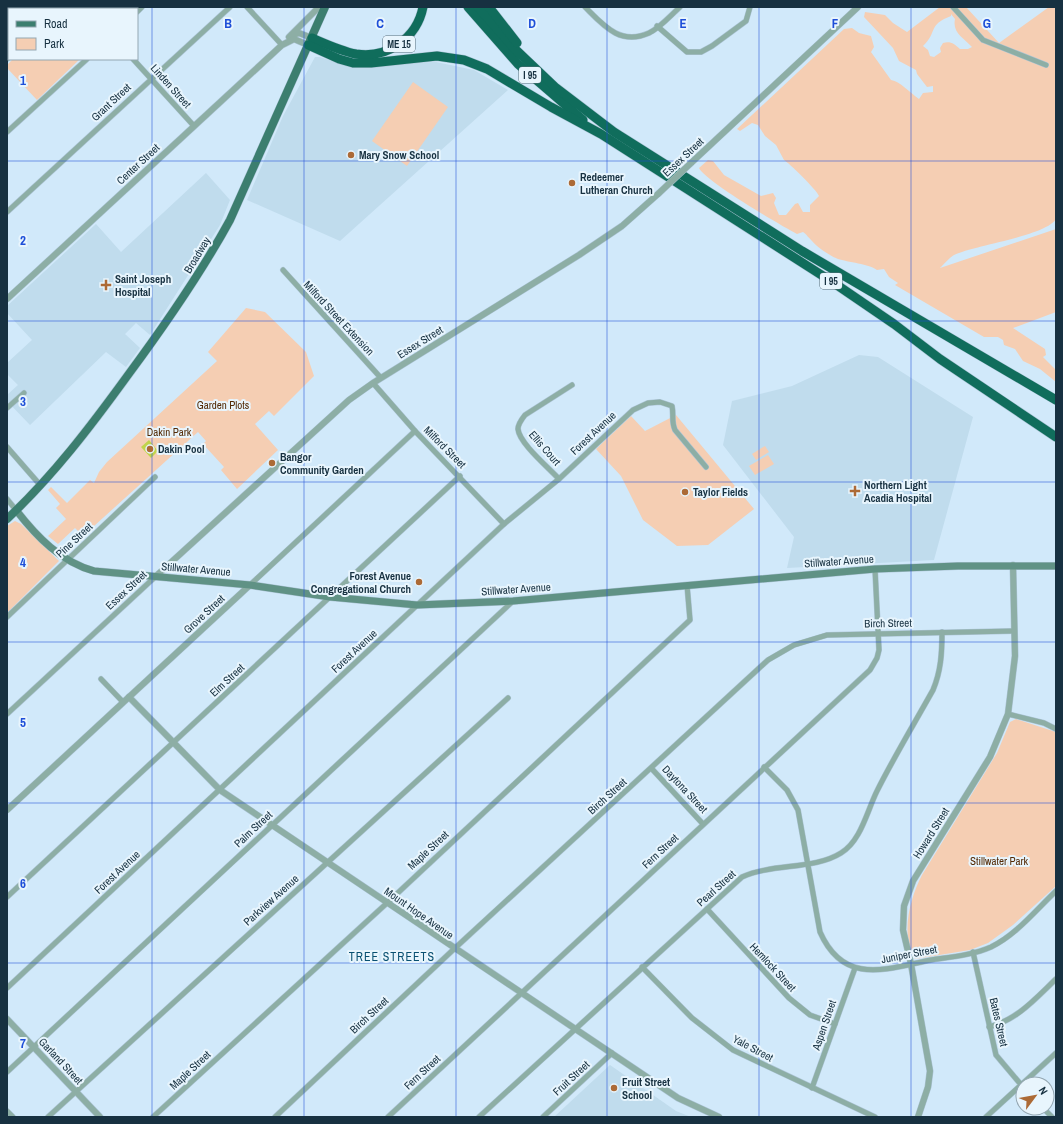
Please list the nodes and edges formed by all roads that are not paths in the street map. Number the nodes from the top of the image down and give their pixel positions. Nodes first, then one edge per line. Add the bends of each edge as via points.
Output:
1 (230, 7) edge
2 (247, 7) edge
3 (319, 7) edge
4 (325, 7) edge
5 (422, 7) edge
6 (468, 7) edge
7 (478, 7) edge
8 (489, 7) edge
9 (585, 7) edge
10 (680, 7) edge
11 (750, 7) edge
12 (858, 7) edge
13 (953, 7) edge
14 (657, 26) junction
15 (289, 37) junction
16 (310, 42) junction
17 (282, 45) junction
18 (86, 60) edge
19 (135, 60) edge
20 (528, 61) junction
21 (1046, 65) dead end
22 (151, 78) junction
23 (194, 126) junction
24 (7, 132) edge
25 (601, 134) junction
26 (7, 212) edge
27 (283, 270) dead end
28 (8, 294) edge
29 (381, 378) junction
30 (373, 383) junction
31 (572, 385) dead end
32 (24, 393) dead end
33 (1056, 400) edge
34 (7, 408) edge
35 (415, 431) junction
36 (1056, 437) edge
37 (7, 447) edge
38 (706, 467) dead end
39 (460, 476) junction
40 (155, 477) dead end
41 (559, 479) junction
42 (41, 486) junction
43 (7, 499) edge
44 (16, 510) junction
45 (7, 519) edge
46 (504, 524) junction
47 (67, 560) junction
48 (1013, 565) junction
49 (1056, 566) edge
50 (875, 569) junction
51 (155, 577) junction
52 (250, 585) junction
53 (687, 585) junction
54 (330, 597) junction
55 (513, 601) junction
56 (418, 606) junction
57 (7, 617) edge
58 (1014, 631) junction
59 (942, 632) junction
60 (878, 633) junction
61 (101, 679) dead end
62 (129, 697) junction
63 (508, 698) dead end
64 (123, 702) junction
65 (7, 714) edge
66 (1008, 714) junction
67 (1056, 729) edge
68 (174, 744) junction
69 (764, 767) junction
70 (652, 768) junction
71 (220, 790) junction
72 (7, 810) edge
73 (703, 824) junction
74 (272, 825) junction
75 (328, 862) junction
76 (808, 864) junction
77 (1056, 891) edge
78 (7, 897) edge
79 (387, 903) junction
80 (707, 909) junction
81 (454, 949) junction
82 (973, 952) junction
83 (911, 964) junction
84 (642, 967) junction
85 (855, 968) junction
86 (1056, 979) edge
87 (7, 988) edge
88 (522, 993) junction
89 (7, 1019) edge
90 (835, 1024) junction
91 (989, 1027) junction
92 (574, 1030) junction
93 (35, 1047) junction
94 (612, 1053) junction
95 (1056, 1053) edge
96 (7, 1072) edge
97 (1032, 1076) edge
98 (1015, 1077) edge
99 (812, 1088) junction
100 (76, 1091) junction
101 (1015, 1092) edge
102 (7, 1111) edge
103 (13, 1117) edge
104 (48, 1117) edge
105 (100, 1117) edge
106 (153, 1117) edge
107 (275, 1117) edge
108 (388, 1117) edge
109 (479, 1117) edge
110 (543, 1117) edge
111 (719, 1117) edge
112 (875, 1117) edge
113 (918, 1117) edge
114 (986, 1117) edge

1 - 22 street, Grant Street
2 - 17 street
3 - 15 street, Center Street
4 - 16 main road, Broadway
5 - 16 highway, ME 15 via 417,24 409,36 398,45 382,52 356,54
6 - 25 highway, I 95 via 522,68
7 - 20 highway, I 95
8 - 20 highway via 522,49
9 - 14 street via 606,28 615,33 636,36 649,33
10 - 14 street
11 - 14 street via 746,21 701,52 687,52
12 - 29 street, Essex Street, bridge via 622,226
13 - 21 street via 983,40
15 - 16 street via 297,33
15 - 17 street, Center Street
16 - 17 street via 294,39
16 - 25 highway via 339,59 358,63 431,56 470,62 494,72
16 - 42 main road, Broadway via 230,220 212,252 123,382
17 - 23 street, Center Street
18 - 24 street
19 - 22 street, Linden Street
20 - 33 highway, I 95 via 581,107 631,142 802,251
22 - 23 street, Linden Street
22 - 26 street, Grant Street
23 - 28 street, Center Street
25 - 36 highway, I 95 via 834,283 940,359
27 - 29 street, Milford Street Extension
29 - 30 street, Essex Street
30 - 35 street, Milford Street
30 - 51 street, Essex Street via 349,400
31 - 41 street, Ellis Court via 525,415 519,422 518,430 522,439
32 - 34 street
35 - 39 street, Milford Street
35 - 52 street, Grove Street
37 - 42 street
38 - 41 street, Forest Avenue via 675,430 672,423 672,406 660,402 648,403 632,410
39 - 46 street, Milford Street
39 - 54 street, Elm Street
40 - 47 street, Pine Street
41 - 46 street, Forest Avenue
42 - 44 main road, Broadway
43 - 44 street, Stillwater Avenue
44 - 45 main road, Broadway
44 - 47 main road, Stillwater Avenue via 51,548
46 - 56 street, Forest Avenue
47 - 51 main road, Stillwater Avenue via 94,571
47 - 57 street, Pine Street
48 - 49 main road, Stillwater Avenue
48 - 50 main road, Stillwater Avenue
48 - 58 street, Howard Street
50 - 53 main road, Stillwater Avenue
50 - 60 street, Fern Street
51 - 52 main road, Stillwater Avenue
51 - 65 street, Essex Street
52 - 54 main road, Stillwater Avenue
52 - 62 street, Grove Street
53 - 55 main road, Stillwater Avenue
53 - 79 street, Maple Street via 690,620
54 - 56 main road, Stillwater Avenue
54 - 68 street, Elm Street
55 - 56 main road, Stillwater Avenue
55 - 74 street, Palm Street
56 - 71 street, Forest Avenue
58 - 59 street, Birch Street
58 - 66 street, Howard Street via 1015,656
59 - 60 street, Birch Street
59 - 76 street, Pearl Street via 942,659 933,690 876,792 851,845 841,854
60 - 69 street, Fern Street via 879,650 870,670
60 - 70 street, Birch Street via 827,635 794,645 768,660
61 - 64 street
62 - 64 street, Grove Street
62 - 68 street, Mount Hope Avenue
63 - 75 street, Parkview Avenue
64 - 72 street, Grove Street
66 - 67 street via 1044,723
66 - 83 street, Howard Street via 990,757 913,881 907,895 903,930
68 - 71 street, Mount Hope Avenue
68 - 78 street, Elm Street
69 - 73 street, Fern Street
69 - 76 street, Juniper Street via 793,798 798,810
70 - 73 street, Daytona Street
70 - 81 street, Birch Street
71 - 74 street, Mount Hope Avenue
71 - 87 street, Forest Avenue
73 - 88 street, Fern Street
74 - 75 street, Mount Hope Avenue
74 - 93 street, Palm Street
75 - 79 street, Mount Hope Avenue
75 - 100 street, Parkview Avenue
76 - 80 street, Pearl Street via 773,868 742,877
76 - 85 street, Juniper Street via 820,932 824,941 835,955
77 - 82 street, Juniper Street via 1011,934 992,946
79 - 81 street, Mount Hope Avenue
79 - 106 street, Maple Street
80 - 84 street, Pearl Street
80 - 90 street, Hemlock Street via 788,998 810,1014
81 - 88 street, Mount Hope Avenue
81 - 107 street, Birch Street
82 - 83 street, Juniper Street
82 - 91 street, Bates Street
83 - 85 street, Juniper Street via 877,971
83 - 113 street, Howard Street via 930,1071 928,1087
84 - 92 street, Pearl Street
84 - 99 street, Yale Street via 692,1018 718,1040 748,1059
85 - 90 street, Aspen Street
86 - 91 street via 1016,1015
88 - 92 street, Mount Hope Avenue
88 - 108 street, Fern Street
89 - 93 street, Garland Street
90 - 99 street, Aspen Street
91 - 98 street, Bates Street via 996,1054
92 - 94 street, Mount Hope Avenue
92 - 109 street, Pearl Street
93 - 96 street, Palm Street
93 - 100 street, Garland Street
94 - 110 street, Fruit Street
94 - 111 street, Mount Hope Avenue via 678,1098
95 - 97 street
99 - 112 street, Yale Street
100 - 104 street, Parkview Avenue
100 - 105 street, Garland Street
101 - 114 street
102 - 103 street

